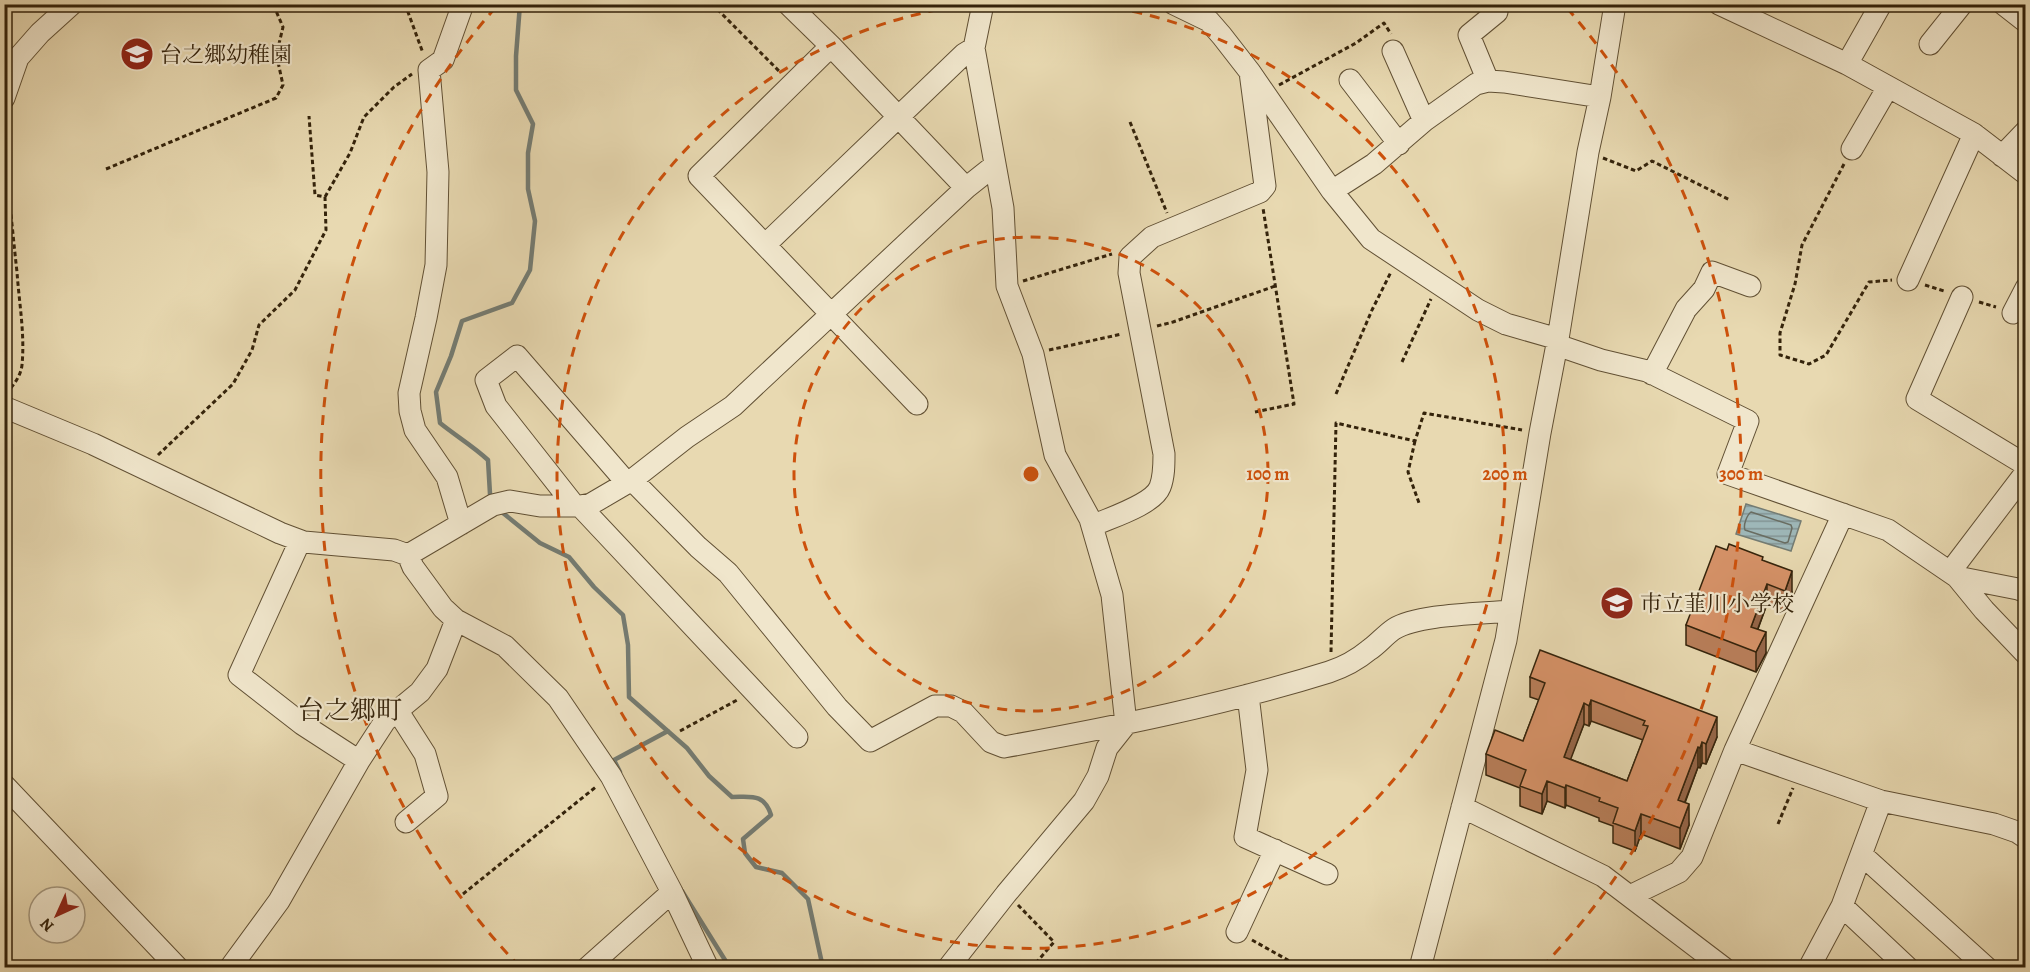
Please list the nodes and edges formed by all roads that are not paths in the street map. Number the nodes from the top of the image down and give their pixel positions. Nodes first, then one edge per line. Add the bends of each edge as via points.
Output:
1 (72, 4) edge
2 (463, 4) edge
3 (788, 4) edge
4 (983, 4) edge
5 (1174, 4) edge
6 (1615, 4) edge
7 (1719, 4) edge
8 (1881, 4) edge
9 (1962, 4) edge
10 (2003, 4) edge
11 (1199, 9) edge
12 (1497, 12) dead end
13 (2025, 22) edge
14 (1393, 44) road end
15 (1930, 44) dead end
16 (831, 46) junction
17 (974, 48) junction
18 (1847, 64) junction
19 (1250, 72) junction
20 (1350, 80) dead end
21 (1488, 81) junction
22 (1888, 87) junction
23 (1600, 96) junction
24 (4, 98) edge
25 (898, 117) junction
26 (1424, 121) junction
27 (2025, 131) edge
28 (1974, 134) junction
29 (1399, 144) junction
30 (1852, 149) road end
31 (2002, 156) junction
32 (995, 165) junction
33 (2025, 174) edge
34 (966, 188) junction
35 (1332, 191) junction
36 (765, 245) junction
37 (1908, 280) road end
38 (1750, 286) dead end
39 (2025, 288) edge
40 (1962, 297) road end
41 (2013, 313) road end
42 (830, 315) junction
43 (1557, 342) junction
44 (1652, 374) junction
45 (6, 399) edge
46 (917, 404) dead end
47 (2025, 465) edge
48 (2025, 472) edge
49 (629, 481) junction
50 (577, 505) junction
51 (1843, 514) junction
52 (461, 524) junction
53 (1092, 526) junction
54 (300, 541) junction
55 (408, 555) junction
56 (1954, 574) junction
57 (2025, 592) edge
58 (1510, 611) junction
59 (456, 620) junction
60 (2025, 654) edge
61 (1248, 695) junction
62 (397, 710) junction
63 (1126, 724) junction
64 (797, 737) dead end
65 (1736, 750) junction
66 (359, 761) junction
67 (4, 785) edge
68 (1881, 801) junction
69 (1462, 807) junction
70 (406, 822) dead end
71 (2023, 829) edge
72 (1275, 850) junction
73 (1862, 855) junction
74 (1327, 874) dead end
75 (672, 892) junction
76 (1630, 896) junction
77 (1842, 906) junction
78 (1237, 932) road end
79 (1897, 963) edge
80 (178, 968) edge
81 (230, 968) edge
82 (587, 968) edge
83 (708, 968) edge
84 (948, 968) edge
85 (1420, 968) edge
86 (1724, 968) edge
87 (1809, 968) edge
88 (1988, 968) edge

1 - 24 street via 18,58
2 - 52 street via 443,60 429,70 438,172 436,265 409,393 415,430 447,477
3 - 16 street
4 - 17 street
5 - 11 street
6 - 23 street
7 - 18 street
8 - 18 street
9 - 15 street
10 - 13 street
11 - 19 street
12 - 21 street via 1469,35
14 - 26 street
16 - 25 street
16 - 36 street via 699,176
17 - 25 street
17 - 32 street
18 - 22 street
19 - 35 street
19 - 53 street via 1265,186 1260,192 1152,237 1130,257 1129,273 1164,454 1163,473 1160,489 1150,498
20 - 29 street
21 - 23 street
21 - 26 street via 1476,84
22 - 28 street
22 - 30 street
23 - 43 street
25 - 34 street
25 - 36 street
26 - 29 street
27 - 31 street
28 - 31 street
28 - 37 street
29 - 35 street
31 - 33 street
32 - 34 street
32 - 53 street via 1003,208 1007,286 1033,354 1055,455
34 - 42 street
35 - 43 street via 1371,238 1438,284 1496,320
36 - 42 street
38 - 44 street via 1712,272 1704,289 1686,309
39 - 41 street
40 - 47 street via 1917,399
42 - 46 street
42 - 49 street via 733,406
43 - 44 street
43 - 58 street
44 - 51 street via 1748,421 1728,474
45 - 54 street
48 - 56 street
49 - 50 street via 591,504
49 - 50 street via 517,356 486,380 496,406
49 - 63 street via 728,573 837,707 870,741 935,706 951,706 963,712 991,742 1004,747
50 - 52 street via 540,506 510,501 493,505
50 - 64 street
51 - 56 street via 1888,530
51 - 65 street
52 - 55 street
53 - 63 street via 1112,595
54 - 55 street via 394,550
54 - 66 street via 239,675 302,724
55 - 59 street via 443,608
56 - 57 street
56 - 60 street
58 - 61 street via 1429,618 1394,629 1345,666
58 - 69 street via 1506,640
59 - 62 street via 437,669 420,692
59 - 75 street via 505,646 558,698 610,776
61 - 63 street
61 - 72 street via 1257,770 1245,837
62 - 66 street via 385,721
62 - 70 street via 425,754 437,796
63 - 84 street via 1107,748 1098,776 1083,801
65 - 68 street
65 - 76 street via 1692,857 1680,872
66 - 81 street via 279,901
67 - 80 street
68 - 71 street
68 - 73 street
69 - 76 street via 1603,876
69 - 85 street
72 - 74 street
72 - 78 street
73 - 77 street
73 - 88 street
75 - 82 street
75 - 83 street
76 - 86 street
77 - 79 street
77 - 87 street

